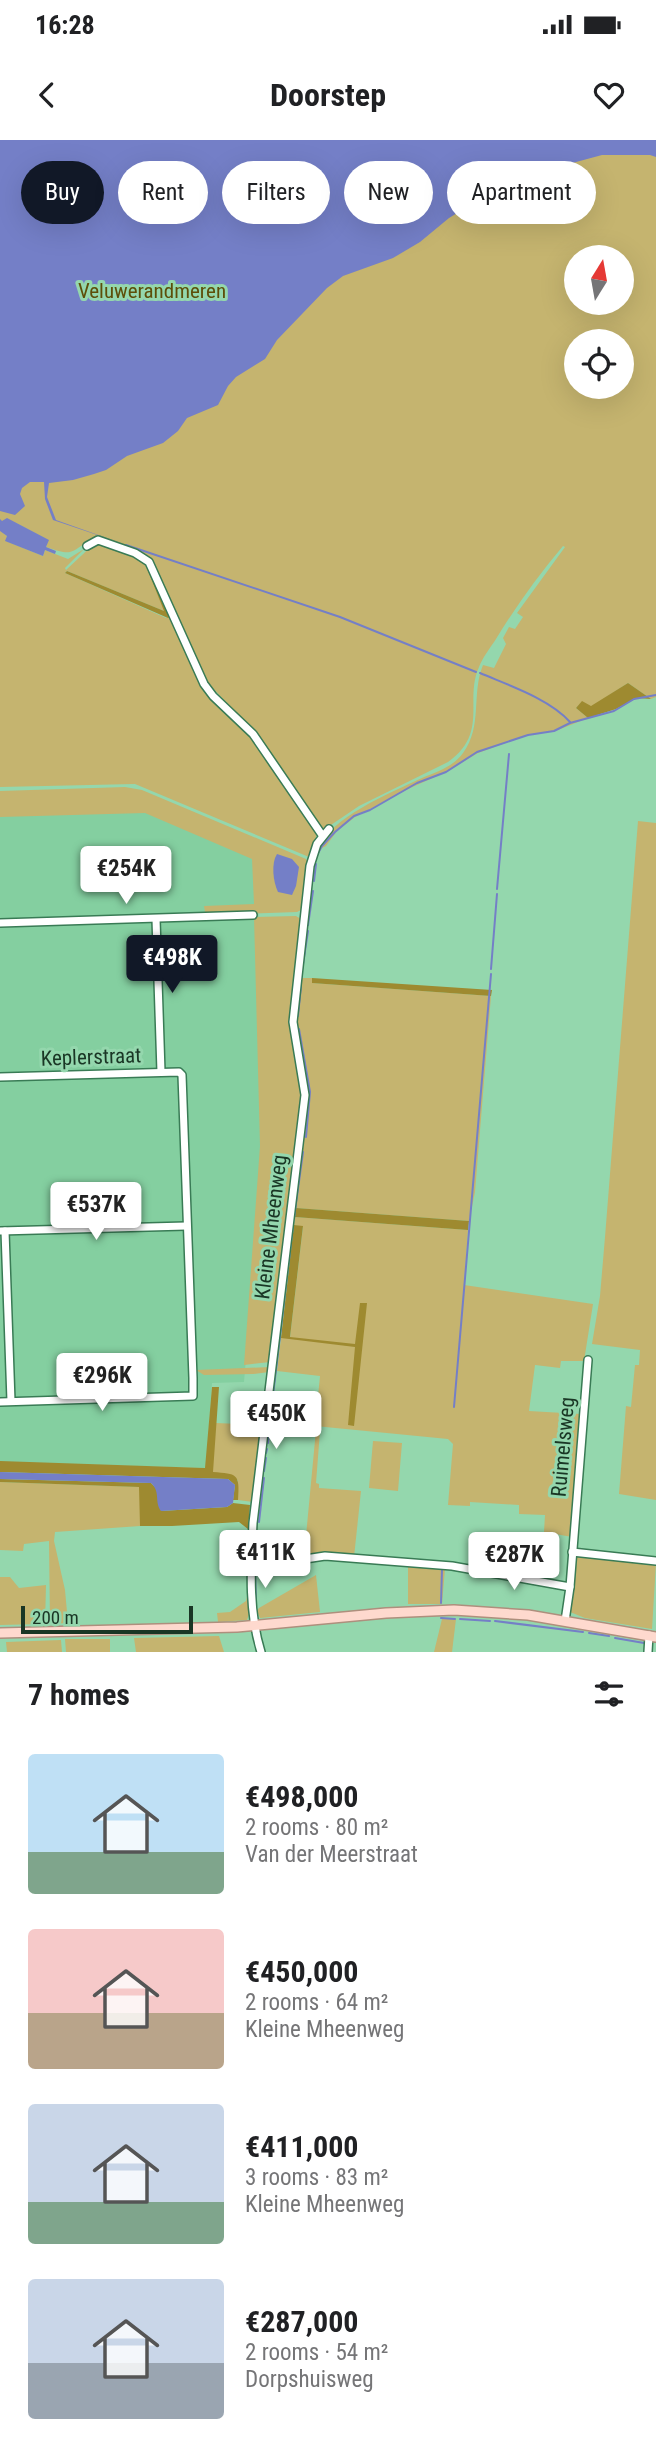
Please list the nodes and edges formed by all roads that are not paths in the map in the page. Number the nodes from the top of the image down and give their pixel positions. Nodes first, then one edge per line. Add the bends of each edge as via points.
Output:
1 (87, 546) dead end
2 (253, 915) dead end
3 (156, 919) junction
4 (0, 923) edge
5 (161, 1072) junction
6 (0, 1077) edge
7 (186, 1226) junction
8 (3, 1231) edge
9 (588, 1360) dead end
10 (11, 1401) junction
11 (0, 1402) edge
12 (572, 1552) junction
13 (251, 1559) junction
14 (656, 1561) edge
15 (570, 1587) junction
16 (565, 1621) junction
17 (254, 1626) junction
18 (0, 1633) edge
19 (653, 1636) edge
20 (261, 1652) edge
21 (649, 1652) edge

1 - 13 street, Kleine Mheenweg via 98,540 149,562 204,684 253,734 326,832 310,866 294,1001 305,1108
2 - 3 street
3 - 4 street
3 - 5 street
5 - 6 street, Keplerstraat
5 - 7 street, Keplerstraat via 182,1075
7 - 8 street
7 - 10 street via 192,1396
8 - 10 street
9 - 12 street, Ruimelsweg
10 - 11 street
12 - 14 street
12 - 15 street, Ruimelsweg
13 - 15 street via 292,1561 325,1556 452,1566
13 - 17 street, Kleine Mheenweg
15 - 16 street, Ruimelsweg
16 - 17 main road via 489,1612 417,1611
16 - 19 main road
17 - 18 main road
17 - 20 street, Kleine Mheenweg
19 - 21 street

